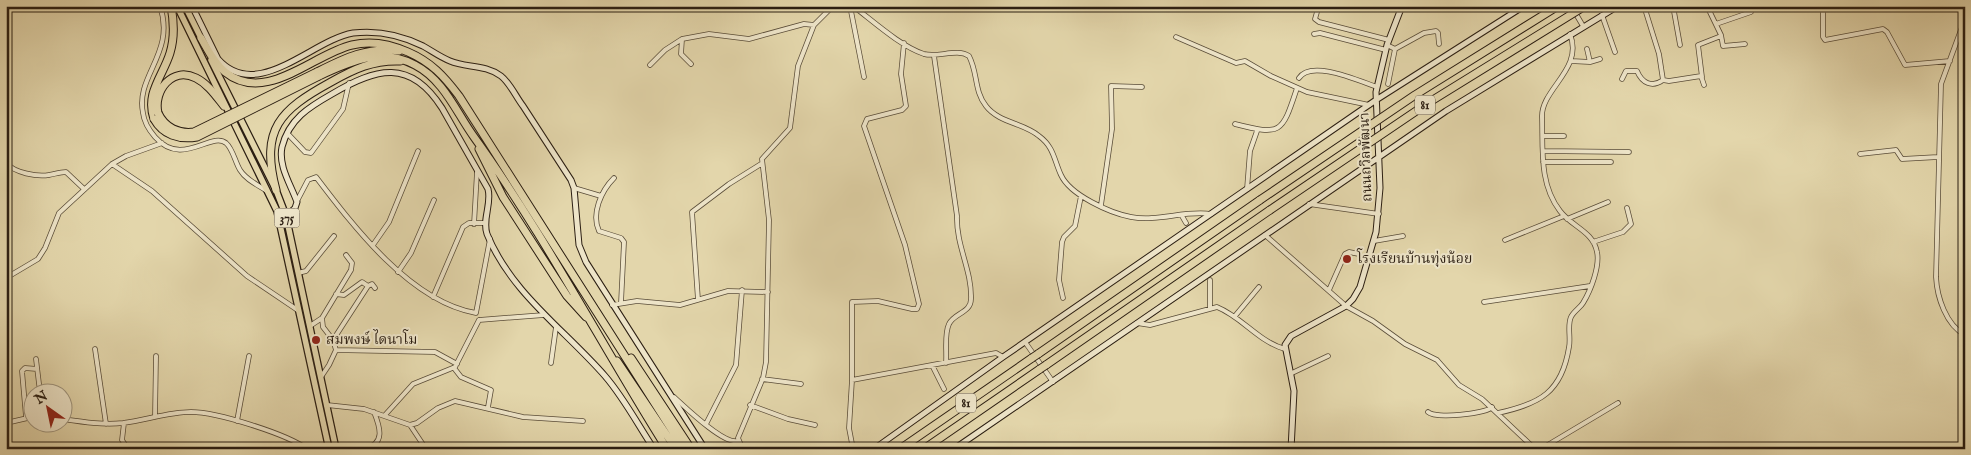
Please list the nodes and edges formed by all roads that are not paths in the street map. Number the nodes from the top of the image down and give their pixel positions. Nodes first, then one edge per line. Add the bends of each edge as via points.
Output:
1 (160, 6) edge
2 (171, 6) edge
3 (177, 6) edge
4 (185, 6) edge
5 (192, 6) edge
6 (833, 6) edge
7 (851, 6) edge
8 (1402, 6) edge
9 (1524, 6) edge
10 (1558, 6) edge
11 (1568, 6) edge
12 (1585, 6) edge
13 (1618, 6) edge
14 (1644, 6) edge
15 (1674, 6) edge
16 (1707, 6) edge
17 (1825, 6) edge
18 (1317, 12) dead end
19 (1751, 12) dead end
20 (1602, 15) junction
21 (1965, 19) edge
22 (1716, 24) junction
23 (814, 25) junction
24 (1583, 26) junction
25 (1314, 34) dead end
26 (1570, 34) junction
27 (1721, 36) junction
28 (1176, 37) dead end
29 (200, 38) junction
30 (682, 39) junction
31 (904, 43) junction
32 (1439, 44) dead end
33 (1745, 44) dead end
34 (1387, 45) junction
35 (1680, 45) dead end
36 (1395, 49) junction
37 (1588, 49) dead end
38 (1616, 52) dead end
39 (411, 54) junction
40 (934, 56) junction
41 (1600, 59) dead end
42 (1571, 61) junction
43 (1950, 61) junction
44 (410, 62) junction
45 (1590, 62) junction
46 (691, 64) dead end
47 (650, 65) dead end
48 (318, 74) junction
49 (864, 77) dead end
50 (1702, 77) junction
51 (1299, 78) dead end
52 (1622, 79) dead end
53 (1663, 80) junction
54 (350, 83) junction
55 (1388, 84) dead end
56 (1704, 85) dead end
57 (1142, 87) dead end
58 (1377, 87) junction
59 (1297, 88) junction
60 (1376, 100) junction
61 (1369, 105) junction
62 (224, 106) junction
63 (156, 116) junction
64 (1235, 124) dead end
65 (1257, 131) junction
66 (287, 133) junction
67 (1543, 136) junction
68 (1564, 136) dead end
69 (162, 143) junction
70 (418, 151) dead end
71 (1543, 151) junction
72 (1629, 152) dead end
73 (1860, 154) dead end
74 (1938, 156) junction
75 (1378, 157) junction
76 (1543, 162) junction
77 (1611, 162) dead end
78 (6, 163) edge
79 (112, 164) junction
80 (761, 164) junction
81 (477, 172) junction
82 (614, 178) dead end
83 (574, 188) junction
84 (84, 189) junction
85 (1247, 189) junction
86 (276, 190) junction
87 (267, 191) junction
88 (601, 196) junction
89 (1081, 196) junction
90 (434, 200) dead end
91 (297, 202) junction
92 (1608, 202) dead end
93 (1309, 204) junction
94 (1101, 205) junction
95 (1627, 208) dead end
96 (1211, 214) junction
97 (1378, 214) junction
98 (286, 216) junction
99 (1182, 216) junction
100 (1566, 218) junction
101 (486, 223) junction
102 (1186, 223) dead end
103 (474, 224) junction
104 (1265, 235) junction
105 (334, 236) dead end
106 (1404, 236) dead end
107 (490, 239) junction
108 (1504, 240) dead end
109 (1374, 241) junction
110 (1594, 242) junction
111 (374, 245) junction
112 (1359, 254) dead end
113 (346, 255) dead end
114 (398, 272) junction
115 (298, 273) junction
116 (6, 278) edge
117 (1210, 280) dead end
118 (368, 286) junction
119 (1590, 286) junction
120 (375, 288) dead end
121 (1259, 288) dead end
122 (742, 290) junction
123 (1329, 290) junction
124 (768, 292) junction
125 (336, 294) junction
126 (433, 297) junction
127 (1063, 298) dead end
128 (698, 300) junction
129 (1484, 302) dead end
130 (621, 303) junction
131 (612, 305) junction
132 (1346, 306) junction
133 (1210, 308) junction
134 (299, 311) junction
135 (544, 315) junction
136 (477, 316) junction
137 (1235, 316) junction
138 (322, 318) junction
139 (1136, 323) junction
140 (310, 326) junction
141 (556, 327) junction
142 (1965, 335) edge
143 (333, 340) junction
144 (1025, 342) junction
145 (95, 349) dead end
146 (622, 349) junction
147 (1285, 349) junction
148 (336, 350) junction
149 (156, 356) dead end
150 (249, 356) dead end
151 (612, 356) junction
152 (1328, 356) dead end
153 (1002, 357) junction
154 (36, 358) dead end
155 (946, 362) junction
156 (551, 363) dead end
157 (932, 365) junction
158 (456, 366) junction
159 (37, 369) junction
160 (1292, 373) junction
161 (321, 377) junction
162 (762, 379) junction
163 (852, 380) junction
164 (23, 382) edge
165 (39, 382) edge
166 (1053, 382) junction
167 (801, 384) dead end
168 (944, 388) dead end
169 (670, 394) junction
170 (1618, 403) dead end
171 (327, 405) junction
172 (750, 406) junction
173 (488, 407) junction
174 (1492, 407) junction
175 (374, 412) junction
176 (1428, 412) dead end
177 (1498, 413) junction
178 (385, 415) junction
179 (155, 417) junction
180 (22, 418) edge
181 (72, 420) edge
182 (583, 421) dead end
183 (124, 422) junction
184 (237, 422) junction
185 (6, 423) edge
186 (106, 424) junction
187 (706, 424) junction
188 (410, 425) junction
189 (815, 426) dead end
190 (738, 441) junction
191 (1291, 448) edge
192 (128, 449) edge
193 (307, 449) edge
194 (329, 449) edge
195 (336, 449) edge
196 (364, 449) edge
197 (426, 449) edge
198 (654, 449) edge
199 (668, 449) edge
200 (676, 449) edge
201 (684, 449) edge
202 (691, 449) edge
203 (706, 449) edge
204 (749, 449) edge
205 (853, 449) edge
206 (874, 449) edge
207 (900, 449) edge
208 (924, 449) edge
209 (954, 449) edge
210 (1298, 449) edge
211 (1535, 449) edge
212 (1541, 449) edge

1 - 69 street via 164,39 144,90 142,106 149,128
2 - 63 highway via 173,39 153,91 151,108
3 - 62 main road, 375
4 - 29 main road, 375
5 - 83 main road via 218,59 245,74 270,72 340,37 365,32 396,35 450,61 488,69 507,82
6 - 23 street
7 - 31 street
7 - 49 street
8 - 34 main road, ถนนถวิลพัฒนา
9 - 60 main road
10 - 207 highway, 81, bridge via 1414,95
11 - 24 street
12 - 208 highway, 81, bridge via 1428,103
13 - 20 main road
14 - 53 street via 1659,54
15 - 35 street
16 - 22 street
17 - 43 street via 1822,11 1825,40 1883,29 1906,66
18 - 34 street via 1315,19 1319,22
19 - 22 street
20 - 24 main road
20 - 38 street
21 - 43 street
22 - 27 street
23 - 30 street via 804,24 749,39 709,34
23 - 80 street via 797,69 790,128 766,153
24 - 26 main road
25 - 34 street via 1320,32
26 - 42 street
26 - 75 main road
27 - 33 street via 1724,47
27 - 50 street via 1698,45
28 - 59 street via 1236,63 1245,61
29 - 39 highway via 225,72 253,82 268,82 282,77 354,44 384,44
29 - 86 main road, 375
30 - 46 street via 681,54
30 - 47 street
31 - 40 street via 923,54
31 - 163 street via 902,74 906,106 902,110 867,119 864,126 905,245 919,304 917,309 912,309 878,301 852,302
32 - 36 street via 1438,33 1429,31
34 - 36 street
34 - 58 main road, ถนนถวิลพัฒนา
36 - 55 street
37 - 45 street
39 - 48 highway via 392,50 370,51 348,57
39 - 146 highway via 432,64 456,92
40 - 89 street via 962,53 969,56 986,106 1040,136 1053,151 1061,176
40 - 155 street via 957,216 957,237 968,274 971,302 967,310 954,317 948,326
41 - 45 street
42 - 45 street
42 - 67 street via 1542,109
43 - 74 street via 1942,84
44 - 48 highway via 387,55 370,56
44 - 86 highway via 382,61 360,67 292,107 277,125 270,147 270,166
44 - 151 highway via 440,86 573,288
48 - 63 highway, bridge via 197,137 173,136 160,128
50 - 53 street
50 - 56 street
51 - 58 street via 1304,72 1322,70
52 - 53 street via 1626,71 1631,70 1637,71 1645,83
54 - 66 main road via 302,112
54 - 66 street via 343,109 309,154
54 - 81 main road via 381,72 400,73 418,80 434,95
57 - 94 street via 1111,86 1112,129
58 - 60 main road, ถนนถวิลพัฒนา
59 - 61 street
59 - 65 street via 1283,124 1274,130
60 - 61 main road
60 - 75 main road, ถนนถวิลพัฒนา
61 - 85 main road
62 - 63 highway via 201,81 179,76 161,88 156,100
62 - 87 main road, 375
64 - 65 street
65 - 85 street via 1250,151
66 - 91 main road via 282,148 282,164
67 - 68 street
67 - 71 street
69 - 79 street
69 - 87 street via 186,150 215,140 224,142 243,174
70 - 111 street via 389,222
71 - 72 street
71 - 76 street
73 - 74 street via 1896,150 1902,159
74 - 142 street via 1936,287 1948,317
75 - 93 main road
75 - 97 main road, ถนนถวิลพัฒนา
76 - 77 street
76 - 100 street via 1546,188
78 - 84 street via 29,174 44,176 66,172
79 - 84 street
79 - 134 street via 152,191 246,276
80 - 124 street via 769,220
80 - 128 street via 692,212
81 - 101 main road via 490,197
81 - 103 street
82 - 88 street
83 - 88 street
83 - 131 main road via 581,252
84 - 116 street via 56,217 38,259
85 - 96 main road
86 - 98 main road, 375
87 - 134 main road, 375 via 278,215
88 - 130 street via 598,229 620,238 625,245
89 - 94 street
89 - 127 street via 1075,226 1061,245 1058,280
90 - 114 street via 411,253
91 - 98 main road
91 - 111 street via 308,180 316,177 341,211
92 - 100 street
93 - 97 street
93 - 104 main road
94 - 99 street via 1131,217
95 - 110 street via 1631,224 1627,230
96 - 99 street via 1197,212
96 - 144 main road
97 - 109 main road, ถนนถวิลพัฒนา
98 - 115 main road, 375
99 - 102 street
100 - 108 street
100 - 110 street
101 - 103 street
101 - 107 main road
103 - 126 street via 463,227
104 - 123 street
104 - 139 main road
105 - 115 street via 308,268
106 - 109 street
107 - 135 main road via 520,287
107 - 136 street
109 - 132 main road, ถนนถวิลพัฒนา via 1360,287
110 - 119 street via 1598,259
111 - 114 street
112 - 123 street via 1345,254
113 - 125 street via 353,267
114 - 126 street
115 - 140 main road, 375
117 - 133 street
118 - 120 street via 372,284
118 - 125 street via 362,282 344,295
118 - 143 street
119 - 129 street
119 - 177 street via 1583,303 1571,317 1566,364 1555,386 1535,403
121 - 137 street
122 - 124 street
122 - 128 street
122 - 187 street via 736,365
123 - 132 street
124 - 162 street via 766,362
125 - 138 street
126 - 136 street
128 - 130 street via 680,305 644,301
130 - 131 street
131 - 169 main road
132 - 147 main road, ถนนถวิลพัฒนา via 1291,336
132 - 174 street via 1405,344 1437,360 1458,385 1475,393
133 - 137 street via 1217,307
133 - 139 street via 1150,325
134 - 194 main road, 375
135 - 136 street
135 - 141 main road
136 - 158 street
137 - 147 street via 1272,344
138 - 140 street
138 - 143 street via 323,327
139 - 166 main road
140 - 161 main road, 375
141 - 156 street
141 - 198 main road via 609,380
143 - 148 street
144 - 153 main road
144 - 166 street
145 - 186 street
146 - 201 highway
146 - 202 highway via 642,372
147 - 160 main road
148 - 158 street via 436,352
148 - 161 street
149 - 179 street
150 - 184 street
151 - 199 highway via 624,381
151 - 200 highway
152 - 160 street
153 - 155 street via 996,353
153 - 206 main road
154 - 159 street
155 - 157 street
157 - 163 street
157 - 168 street
158 - 173 street via 461,377 491,390
158 - 178 street via 413,384
159 - 164 street via 25,368 22,371
159 - 165 street
160 - 191 main road
161 - 171 main road, 375
162 - 167 street
162 - 172 street
163 - 205 street via 849,428
166 - 209 main road
169 - 187 street
169 - 203 main road
170 - 212 street
171 - 175 street
171 - 195 main road, 375
172 - 189 street
172 - 190 street
173 - 182 street via 523,417
173 - 188 street via 452,402
174 - 176 street via 1484,412 1435,416
174 - 177 street
175 - 178 street
175 - 196 street via 381,435 374,446
177 - 211 street
178 - 188 street
179 - 183 street
179 - 184 street via 198,412
180 - 185 street
181 - 186 street
183 - 186 street
183 - 192 street via 122,440
184 - 193 street via 293,440
187 - 190 street via 730,441
188 - 197 street
190 - 204 street
191 - 210 street

